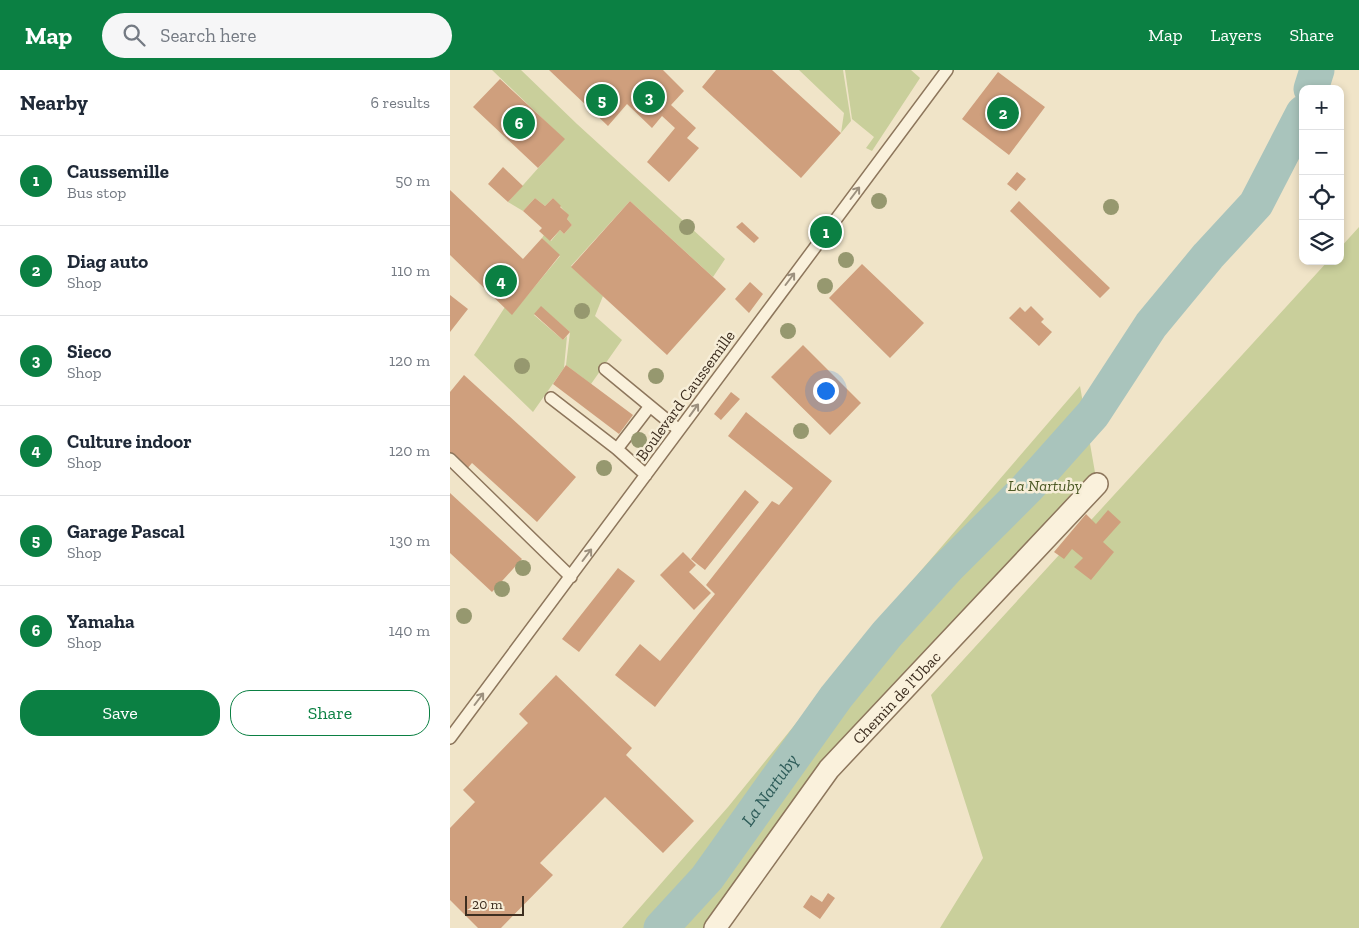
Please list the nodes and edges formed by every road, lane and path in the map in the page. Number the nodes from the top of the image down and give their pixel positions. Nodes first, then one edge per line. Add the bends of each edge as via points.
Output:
1 (947, 70) edge
2 (605, 369) dead end
3 (551, 398) dead end
4 (650, 406) junction
5 (679, 430) junction
6 (617, 449) junction
7 (450, 459) edge
8 (646, 475) junction
9 (1098, 484) dead end
10 (570, 577) junction
11 (450, 738) edge
12 (715, 928) edge

5 -> 1 lane, Boulevard Caussemille
2 - 4 lane
3 - 6 lane
4 - 5 lane
4 - 6 lane
5 - 8 lane, Boulevard Caussemille
6 - 8 lane
7 - 10 lane
10 -> 8 lane, Boulevard Caussemille
9 - 12 street, Chemin de l'Ubac via 829,769
11 -> 10 lane, Boulevard Caussemille

